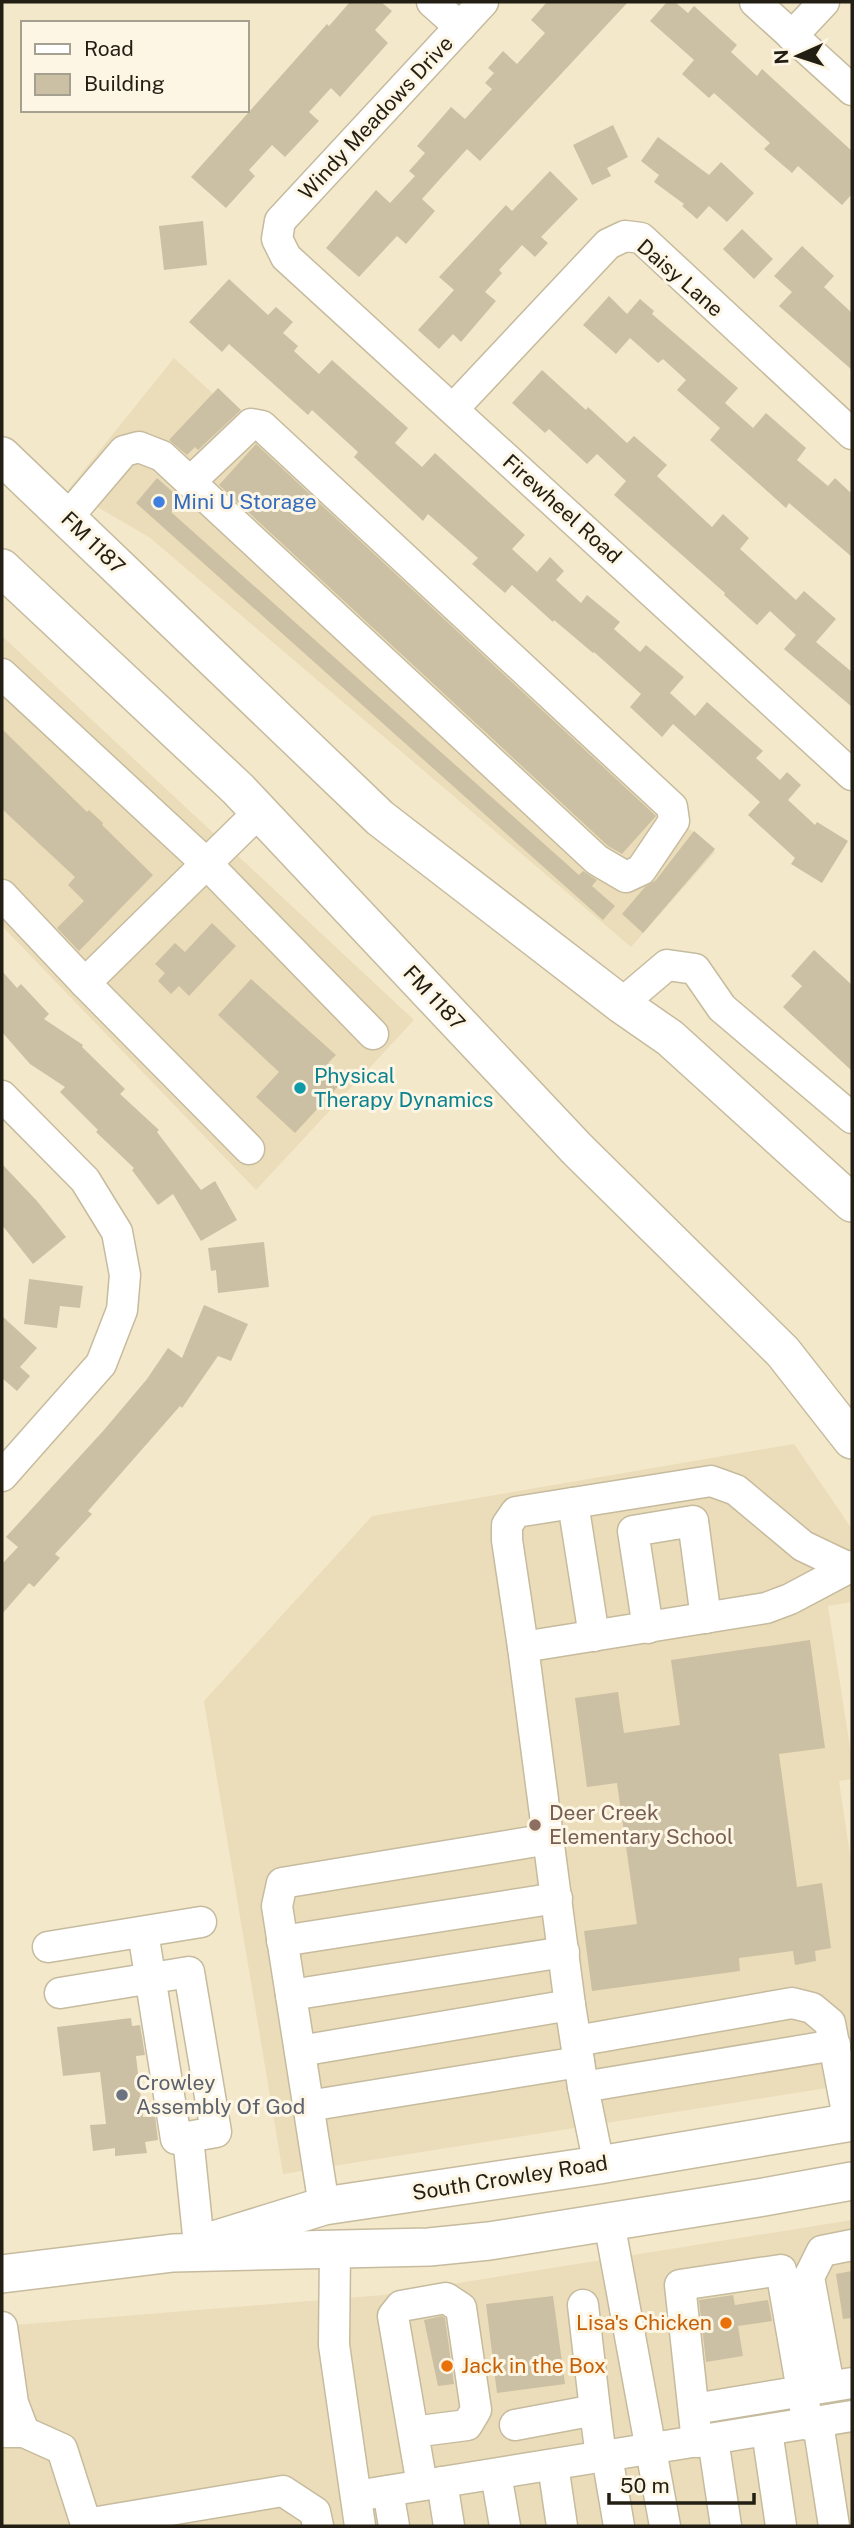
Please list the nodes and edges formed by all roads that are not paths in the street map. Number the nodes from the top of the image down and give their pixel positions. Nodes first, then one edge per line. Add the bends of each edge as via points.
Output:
1 (432, 2) edge
2 (483, 2) edge
3 (755, 2) edge
4 (824, 2) edge
5 (460, 27) junction
6 (793, 36) junction
7 (852, 90) edge
8 (277, 239) joint
9 (453, 410) junction
10 (852, 434) edge
11 (2, 456) edge
12 (190, 482) junction
13 (67, 518) junction
14 (2, 568) edge
15 (2, 674) edge
16 (852, 775) edge
17 (259, 812) junction
18 (207, 864) junction
19 (2, 895) edge
20 (85, 983) junction
21 (621, 1004) junction
22 (373, 1034) dead end
23 (2, 1096) edge
24 (852, 1118) edge
25 (248, 1149) dead end
26 (852, 1203) edge
27 (852, 1440) edge
28 (2, 1476) edge
29 (656, 1490) junction
30 (573, 1503) junction
31 (662, 1526) junction
32 (851, 1567) edge
33 (706, 1618) junction
34 (648, 1628) junction
35 (594, 1636) junction
36 (523, 1647) junction
37 (549, 1839) junction
38 (557, 1898) junction
39 (201, 1922) dead end
40 (143, 1932) junction
41 (282, 1941) junction
42 (48, 1947) dead end
43 (564, 1952) junction
44 (151, 1979) junction
45 (60, 1993) dead end
46 (291, 1995) junction
47 (570, 2005) junction
48 (835, 2045) junction
49 (300, 2051) junction
50 (579, 2063) junction
51 (308, 2106) junction
52 (851, 2122) edge
53 (188, 2137) junction
54 (599, 2165) junction
55 (852, 2181) edge
56 (764, 2197) junction
57 (324, 2206) junction
58 (852, 2206) edge
59 (609, 2222) junction
60 (852, 2245) edge
61 (186, 2249) junction
62 (335, 2250) junction
63 (2, 2274) edge
64 (583, 2305) dead end
65 (2, 2327) edge
66 (828, 2387) edge
67 (694, 2409) junction
68 (595, 2410) junction
69 (852, 2416) edge
70 (813, 2424) junction
71 (515, 2425) dead end
72 (767, 2431) junction
73 (13, 2432) edge
74 (413, 2432) dead end
75 (705, 2441) junction
76 (652, 2449) junction
77 (604, 2457) junction
78 (552, 2465) junction
79 (496, 2474) junction
80 (432, 2484) junction
81 (388, 2491) junction
82 (356, 2496) junction
83 (86, 2525) edge
84 (318, 2526) edge
85 (360, 2526) edge
86 (394, 2526) edge
87 (449, 2526) edge
88 (505, 2526) edge
89 (562, 2526) edge
90 (619, 2526) edge
91 (665, 2526) edge
92 (726, 2526) edge
93 (781, 2526) edge
94 (834, 2526) edge

1 - 5 street
2 - 5 street, Windy Meadows Drive
3 - 6 street
4 - 6 street
5 - 8 street, Windy Meadows Drive via 280,221
6 - 7 street
8 - 9 street, Firewheel Road via 286,257
9 - 10 street, Daisy Lane via 608,244 625,236 641,238
9 - 16 street, Firewheel Road
11 - 13 main road, FM 1187 / FM 1187
12 - 12 street via 597,860 626,877 641,870 674,821 672,807 262,426 251,424
12 - 13 street via 162,456 139,447 124,451
13 - 21 main road, FM 1187 / FM 1187 via 380,818
14 - 17 main road, FM 1187 / FM 1187
15 - 18 street
17 - 18 street
17 - 27 main road, FM 1187 / FM 1187 via 577,1149 783,1352
18 - 20 street
18 - 22 street
19 - 20 street
20 - 25 street
21 - 24 street via 667,965 695,969 722,1008
21 - 26 main road, FM 1187 / FM 1187 via 670,1038
23 - 28 street via 85,1181 117,1232 125,1275 122,1311 101,1364
29 - 30 street
29 - 31 street
29 - 32 street via 711,1481 736,1490 803,1546
30 - 35 street
30 - 36 street via 516,1512 508,1525
31 - 33 street via 692,1521
31 - 34 street via 633,1531
32 - 33 street via 766,1608
33 - 34 street
34 - 35 street
35 - 36 street
36 - 37 street
37 - 38 street
37 - 41 street via 282,1883 277,1906
38 - 41 street
38 - 43 street
39 - 40 street
40 - 42 street
40 - 44 street
41 - 46 street
43 - 46 street
43 - 47 street
44 - 45 street
44 - 53 street via 176,2139
44 - 53 street via 189,1972 216,2132
46 - 49 street
47 - 49 street
47 - 50 street
48 - 50 street
48 - 50 street via 830,2023 812,2008 792,2003
48 - 52 street
49 - 51 street
50 - 51 street
50 - 54 street
51 - 57 street
52 - 54 main road, South Crowley Road
53 - 61 street
54 - 57 main road, South Crowley Road
54 - 59 main road
55 - 56 main road, South Crowley Road
56 - 58 main road via 800,2215
56 - 59 main road, South Crowley Road
57 - 61 main road, South Crowley Road
59 - 62 main road, South Crowley Road via 489,2241
59 - 76 street
60 - 66 street via 822,2250 809,2277
61 - 62 main road, South Crowley Road
61 - 63 main road, South Crowley Road
62 - 82 street via 334,2345
64 - 68 street
65 - 73 street
66 - 67 street
66 - 67 street via 780,2270 680,2285
66 - 70 street
67 - 75 street
68 - 71 street
68 - 77 street
69 - 70 street
70 - 72 street
70 - 94 street
72 - 75 street
72 - 93 street
73 - 83 street via 62,2449
74 - 80 street
75 - 76 street
75 - 92 street
76 - 77 street
76 - 91 street
77 - 78 street
77 - 90 street
78 - 79 street
78 - 89 street
79 - 80 street
79 - 88 street
80 - 81 street
80 - 87 street
81 - 82 street
81 - 86 street
82 - 85 street
83 - 84 street via 283,2491 315,2512

